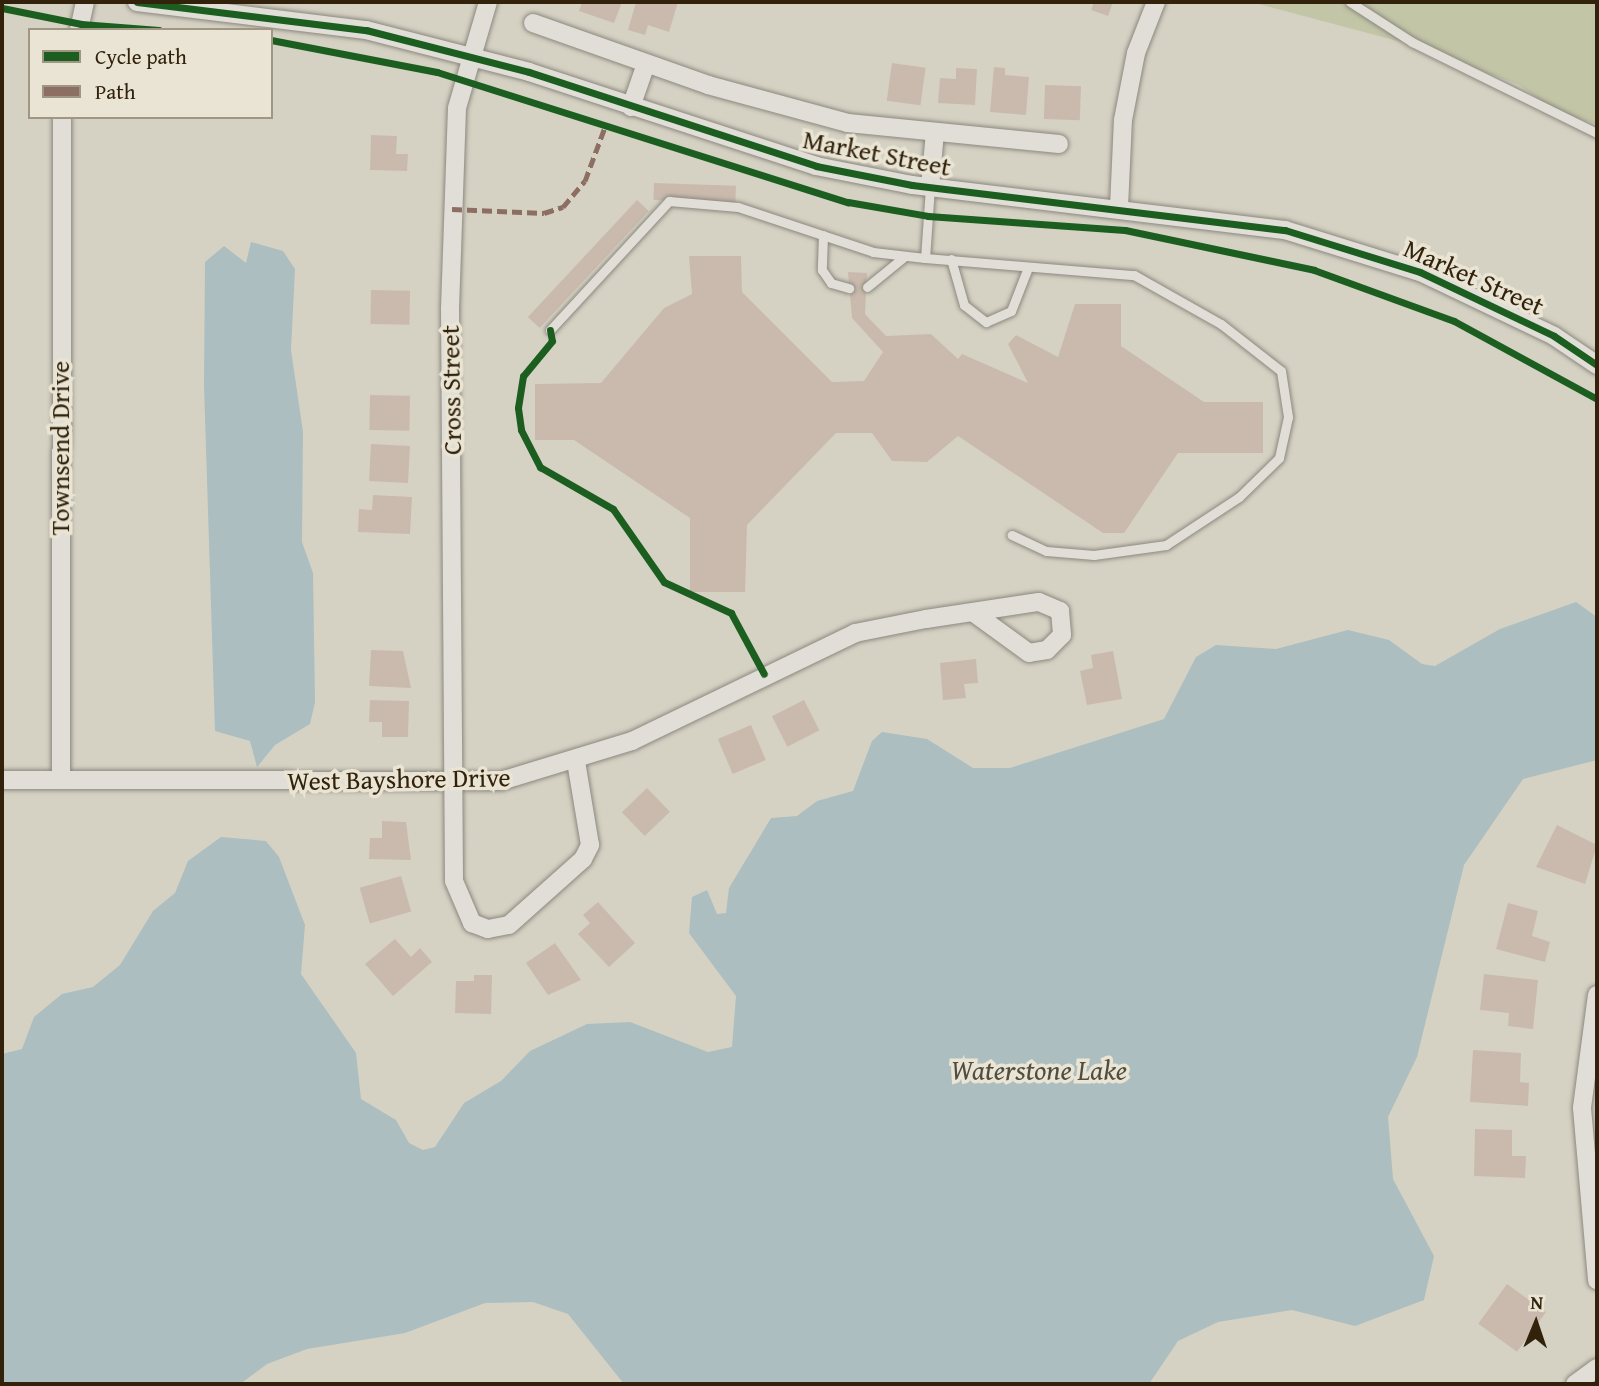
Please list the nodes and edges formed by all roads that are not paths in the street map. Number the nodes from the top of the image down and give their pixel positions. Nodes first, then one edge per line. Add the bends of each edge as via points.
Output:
1 (85, 2) edge
2 (137, 2) edge
3 (488, 2) edge
4 (1156, 2) edge
5 (1350, 2) edge
6 (533, 23) dead end
7 (79, 28) edge
8 (474, 56) junction
9 (646, 64) junction
10 (631, 107) junction
11 (62, 119) edge
12 (935, 132) junction
13 (1597, 133) edge
14 (1059, 144) dead end
15 (930, 187) junction
16 (1119, 208) junction
17 (823, 235) junction
18 (905, 256) junction
19 (925, 258) junction
20 (951, 259) junction
21 (1027, 270) junction
22 (849, 288) dead end
23 (867, 288) dead end
24 (550, 330) dead end
25 (1597, 365) edge
26 (1010, 535) dead end
27 (974, 613) junction
28 (576, 761) junction
29 (2, 780) edge
30 (61, 780) junction
31 (453, 783) junction
32 (1597, 995) edge
33 (1597, 1280) edge
34 (1597, 1368) edge
35 (1575, 1384) edge

1 - 7 street
2 - 8 street, Market Street via 366,30
3 - 8 street, Cross Street
4 - 16 street via 1136,53 1123,120
5 - 13 lane via 1412,42
6 - 9 street
8 - 10 street, Market Street
8 - 31 street, Cross Street via 457,108 453,162
9 - 10 street
9 - 12 street via 848,123
10 - 15 street, Market Street via 816,166
11 - 30 street, Townsend Drive
12 - 14 street
12 - 15 street
15 - 16 street, Market Street
15 - 19 lane
16 - 25 street, Market Street via 1285,230 1358,250 1554,336
17 - 18 lane
17 - 22 lane via 822,270 831,283
17 - 24 lane via 738,207 669,201
18 - 19 lane
18 - 23 lane
19 - 20 lane
20 - 21 lane
20 - 21 lane via 964,305 986,322 1011,311
21 - 26 lane via 1135,275 1221,324 1280,371 1288,417 1279,458 1239,497 1166,545 1094,555 1046,551
27 - 27 street, West Bayshore Drive via 1048,603 1063,618 1062,635 1047,650 1029,653
27 - 28 street, West Bayshore Drive via 855,633 632,741
28 - 31 street, West Bayshore Drive via 514,779
28 - 31 street, Cross Street via 590,845 583,859 509,925 488,929 472,923 460,905
29 - 30 street, West Bayshore Drive
30 - 31 street, West Bayshore Drive
32 - 33 street via 1581,1108
34 - 35 street

